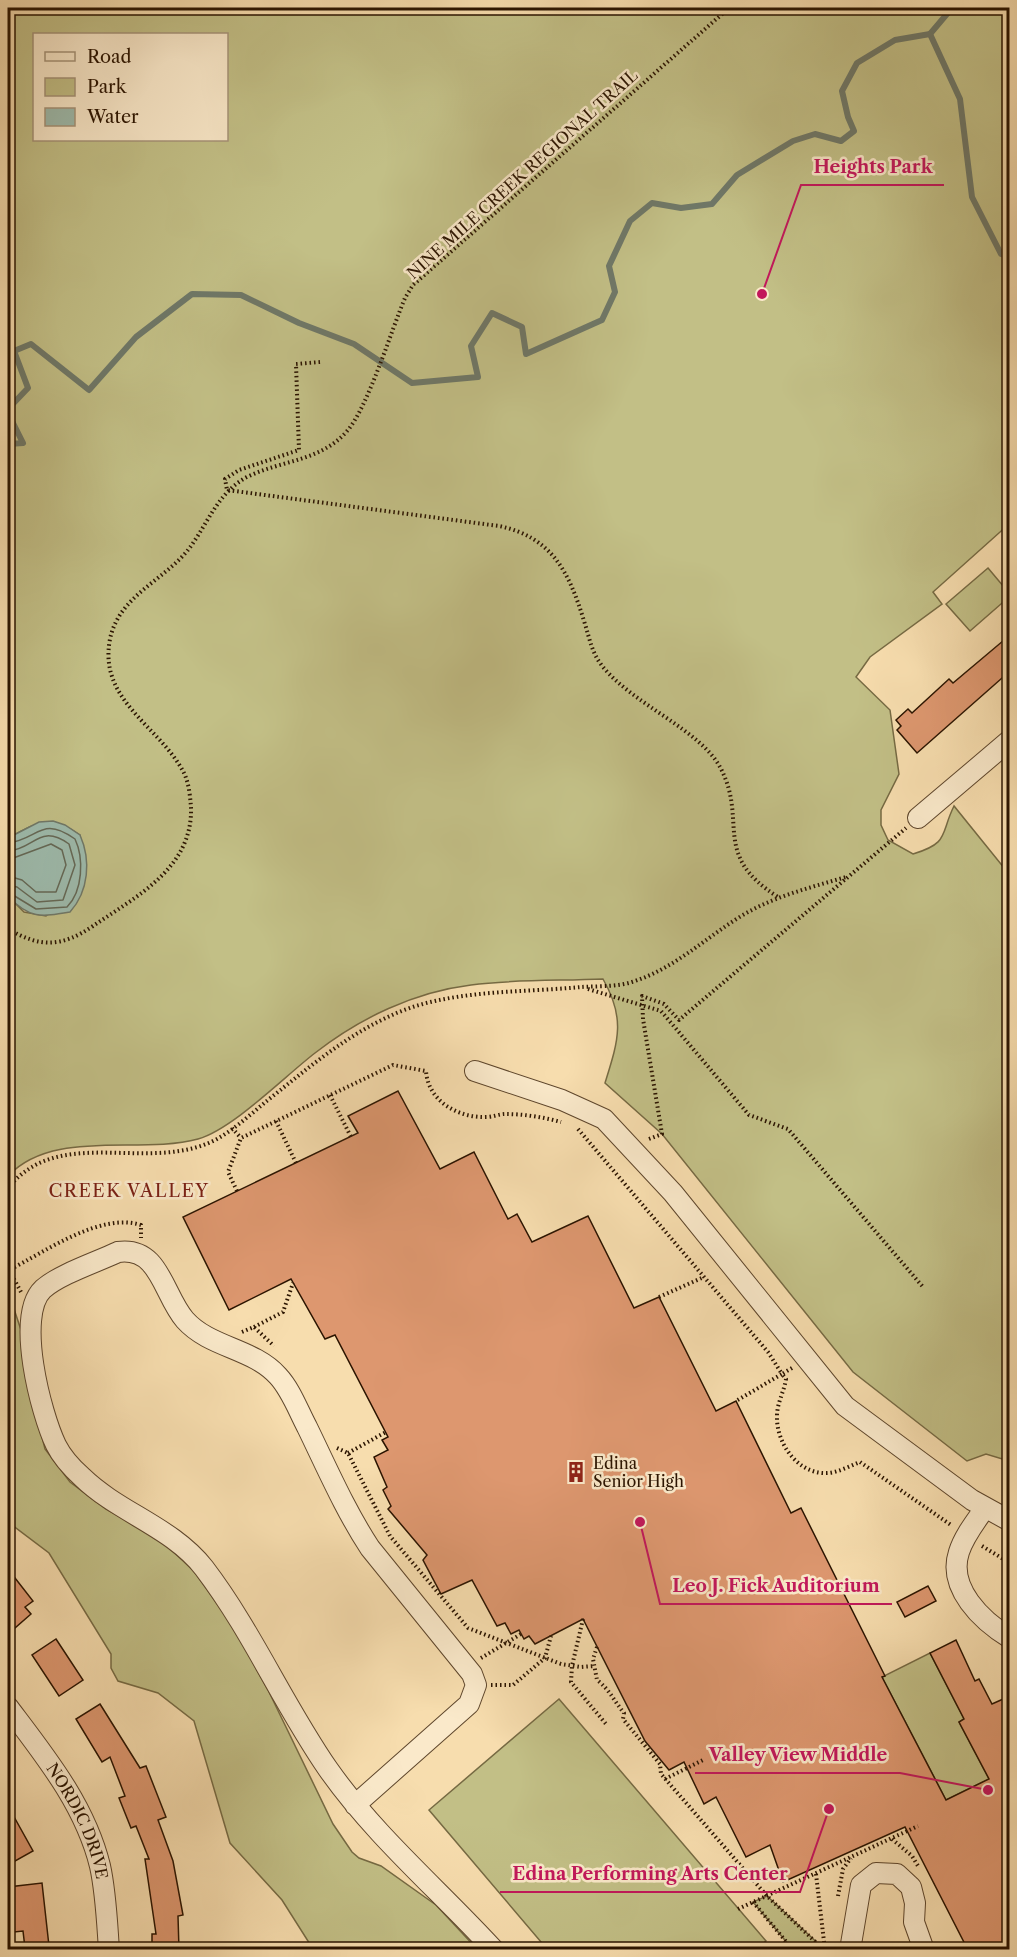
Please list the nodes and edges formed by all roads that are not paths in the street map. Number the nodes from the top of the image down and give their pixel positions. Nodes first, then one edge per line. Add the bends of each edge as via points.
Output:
1 (1010, 740) edge
2 (918, 818) road end
3 (475, 1071) dead end
4 (985, 1508) junction
5 (1010, 1521) edge
6 (1010, 1638) edge
7 (8, 1707) edge
8 (355, 1805) junction
9 (109, 1950) edge
10 (494, 1950) edge
11 (850, 1950) edge
12 (924, 1950) edge

1 - 2 street
3 - 4 street via 562,1100 604,1119 673,1193 845,1406
4 - 5 street
4 - 6 street via 958,1553 957,1571 962,1588 985,1621
7 - 9 street, NORDIC DRIVE via 67,1788 86,1826 100,1867
8 - 8 street via 459,1715 469,1704 472,1677 370,1548 279,1377 266,1364 198,1332 178,1311 149,1260 129,1250 43,1290 30,1319 36,1374 56,1445 83,1479 171,1536 202,1566 239,1619 327,1767
8 - 10 street
11 - 12 street via 861,1886 876,1873 897,1874 911,1887 914,1922

